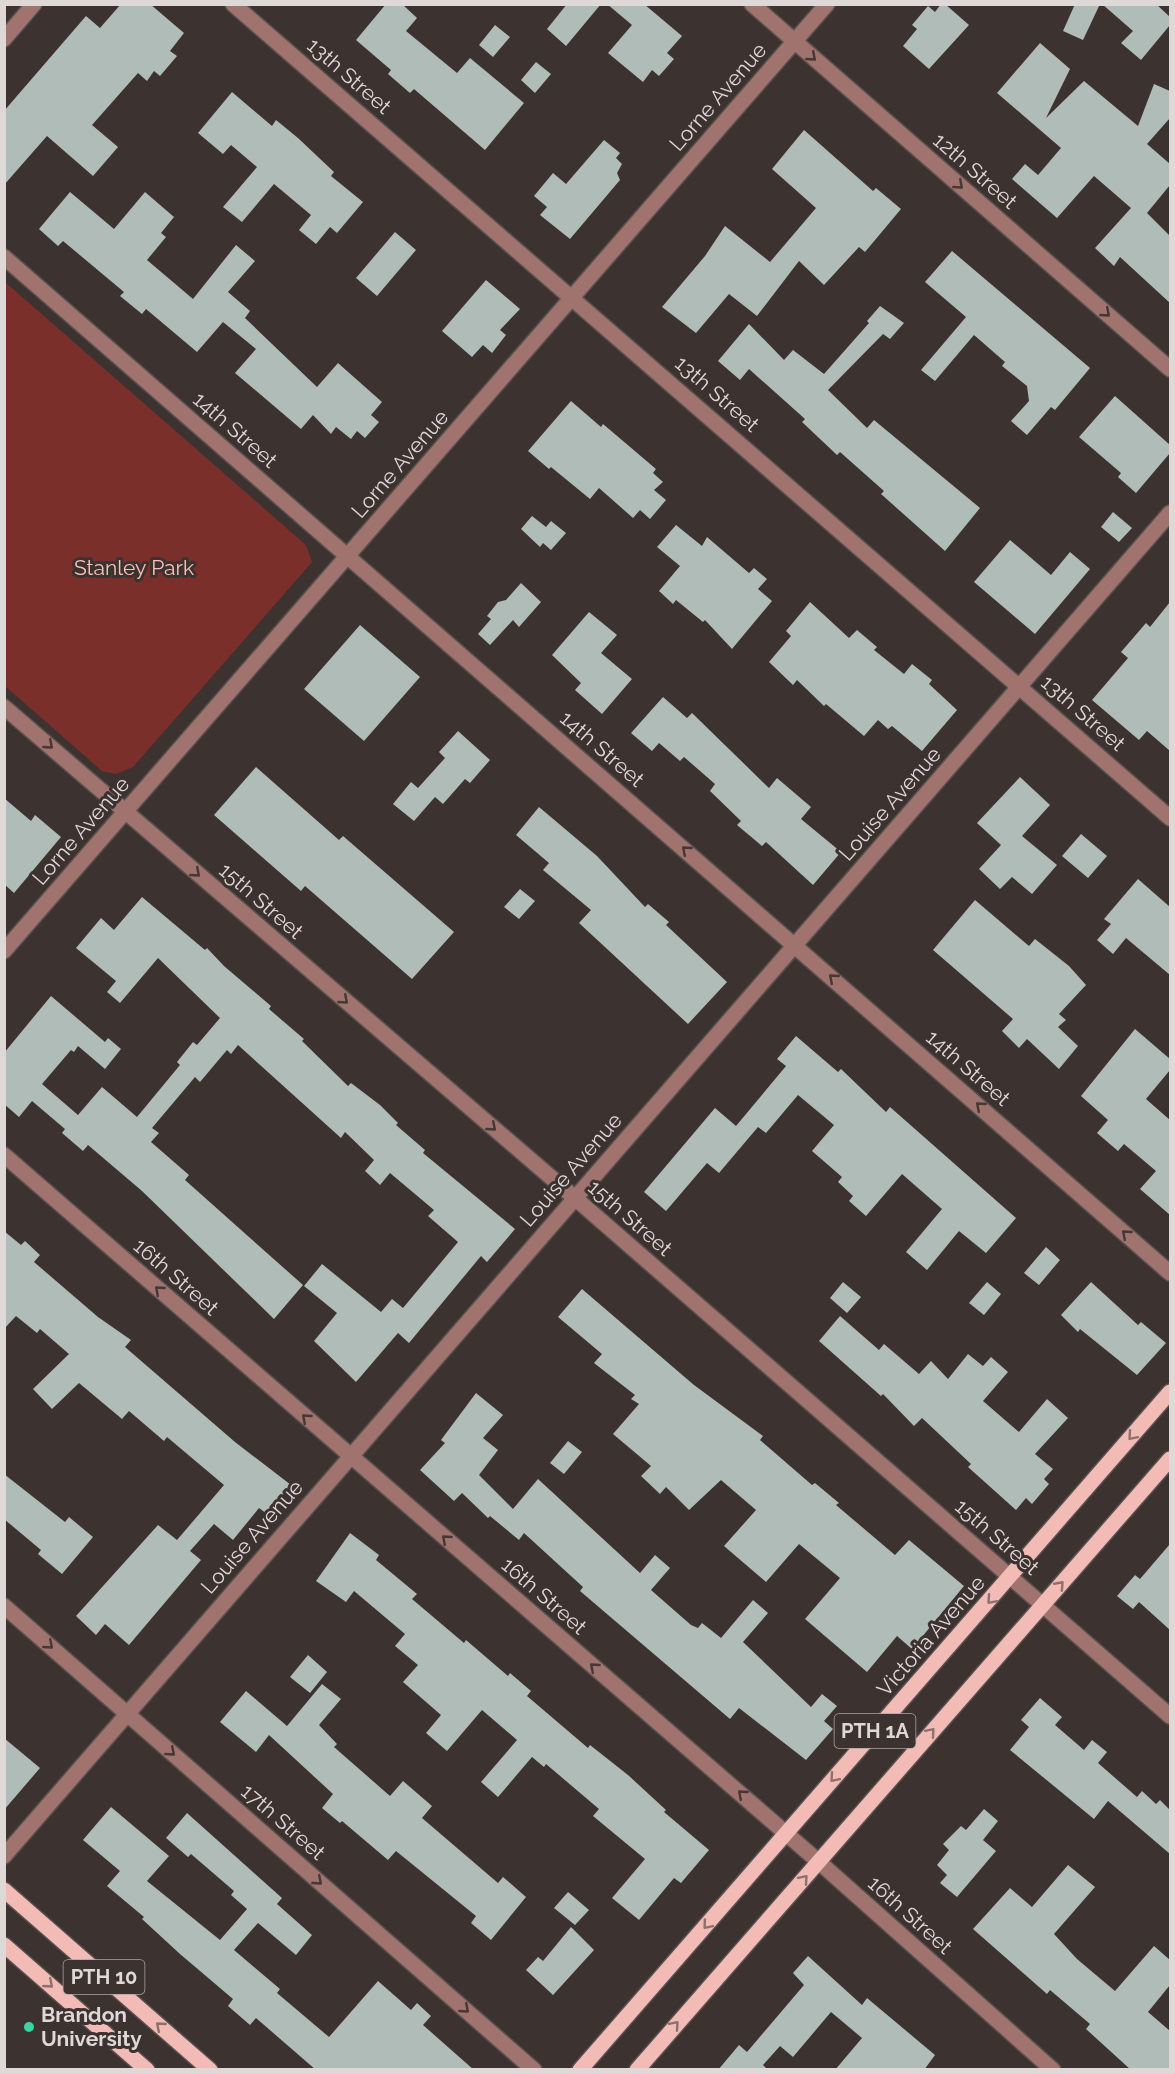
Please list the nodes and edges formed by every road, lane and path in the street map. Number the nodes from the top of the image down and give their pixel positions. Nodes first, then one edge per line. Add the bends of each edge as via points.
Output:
1 (34, 4) edge
2 (233, 4) edge
3 (752, 4) edge
4 (826, 4) edge
5 (4, 39) edge
6 (794, 42) junction
7 (4, 257) edge
8 (573, 297) junction
9 (1170, 369) edge
10 (1170, 513) edge
11 (348, 555) junction
12 (1020, 686) junction
13 (4, 707) edge
14 (125, 812) junction
15 (1170, 818) edge
16 (795, 945) junction
17 (4, 951) edge
18 (4, 1155) edge
19 (575, 1198) junction
20 (1170, 1273) edge
21 (1170, 1392) edge
22 (350, 1456) junction
23 (1170, 1459) edge
24 (1011, 1577) junction
25 (1043, 1604) junction
26 (4, 1606) edge
27 (128, 1713) junction
28 (1170, 1716) edge
29 (786, 1833) junction
30 (4, 1856) edge
31 (819, 1862) junction
32 (4, 1890) edge
33 (4, 1945) edge
34 (97, 2026) junction
35 (602, 2046) junction
36 (210, 2068) edge
37 (132, 2070) edge
38 (147, 2070) edge
39 (534, 2070) edge
40 (573, 2070) edge
41 (580, 2070) edge
42 (636, 2070) edge
43 (1053, 2070) edge

1 - 5 street
2 - 8 street, 13th Street
3 - 6 street, 12th Street
4 - 6 street, Lorne Avenue
6 - 8 street, Lorne Avenue
6 -> 9 street, 12th Street
7 - 11 street, 14th Street
8 - 11 street, Lorne Avenue
8 - 12 street, 13th Street
10 - 12 street, Louise Avenue
11 - 14 street, Lorne Avenue
16 -> 11 street, 14th Street
12 - 15 street, 13th Street
12 - 16 street, Louise Avenue
13 -> 14 street, 15th Street
14 - 17 street, Lorne Avenue
14 -> 19 street, 15th Street
16 - 19 street, Louise Avenue
20 -> 16 street, 14th Street
22 -> 18 street, 16th Street
19 - 22 street, Louise Avenue
19 - 24 street, 15th Street
21 -> 24 main road, Victoria Avenue / PTH 1A
22 - 27 street, Louise Avenue
29 -> 22 street, 16th Street
25 -> 23 main road, PTH 1A
24 - 25 street, 15th Street
24 -> 29 main road, Victoria Avenue / PTH 1A
25 - 28 street, 15th Street
31 -> 25 main road, PTH 1A
26 -> 27 street, 17th Street
27 - 30 street, Louise Avenue
27 -> 39 street, 17th Street
29 - 31 street, 16th Street
29 -> 35 main road, Victoria Avenue / PTH 1A
42 -> 31 main road, PTH 1A
31 - 43 street, 16th Street
36 -> 32 main road, PTH 10
33 -> 34 main road, PTH 10
34 - 37 main road
34 - 38 main road, PTH 10
35 - 40 main road
35 - 41 main road, Victoria Avenue / PTH 1A

